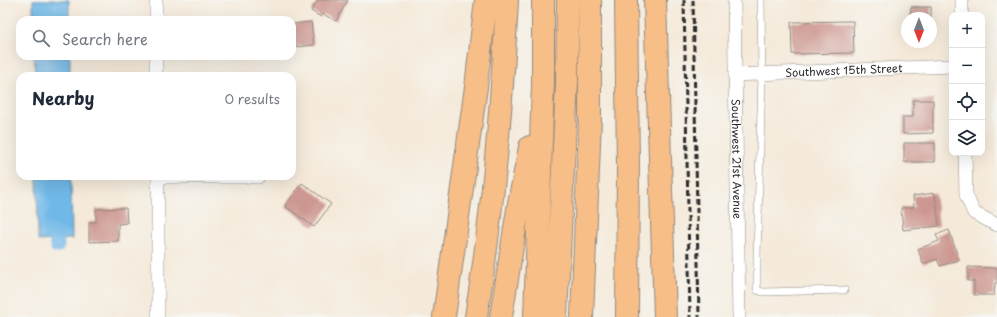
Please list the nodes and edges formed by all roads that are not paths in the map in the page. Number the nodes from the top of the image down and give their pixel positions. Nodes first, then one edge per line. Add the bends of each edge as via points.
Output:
1 (156, 0) edge
2 (486, 0) edge
3 (507, 0) edge
4 (543, 0) edge
5 (568, 0) edge
6 (590, 0) edge
7 (602, 0) edge
8 (626, 0) edge
9 (655, 0) edge
10 (734, 0) edge
11 (761, 0) edge
12 (962, 0) edge
13 (962, 12) edge
14 (156, 16) edge
15 (156, 60) edge
16 (949, 66) edge
17 (156, 72) edge
18 (762, 74) junction
19 (736, 75) junction
20 (543, 83) junction
21 (658, 117) junction
22 (964, 156) edge
23 (158, 180) edge
24 (997, 225) edge
25 (844, 290) dead end
26 (158, 317) edge
27 (444, 317) edge
28 (476, 317) edge
29 (501, 317) edge
30 (535, 317) edge
31 (556, 317) edge
32 (582, 317) edge
33 (593, 317) edge
34 (627, 317) edge
35 (649, 317) edge
36 (665, 317) edge
37 (739, 317) edge

1 - 14 street
2 - 27 highway
3 - 28 highway via 500,131
4 - 20 highway
5 - 31 highway via 567,82
6 - 32 highway via 590,119
7 - 33 highway
8 - 34 highway
9 - 21 highway
10 - 19 street, Southwest 21st Avenue
11 - 18 lane
12 - 13 street
15 - 17 street
16 - 18 street, Southwest 15th Street
18 - 19 street, Southwest 15th Street
18 - 25 lane via 758,290
19 - 37 street, Southwest 21st Avenue
20 - 29 highway via 519,204
20 - 30 highway
21 - 35 highway via 650,239
21 - 36 highway
22 - 24 street via 966,195 974,213
23 - 26 street

